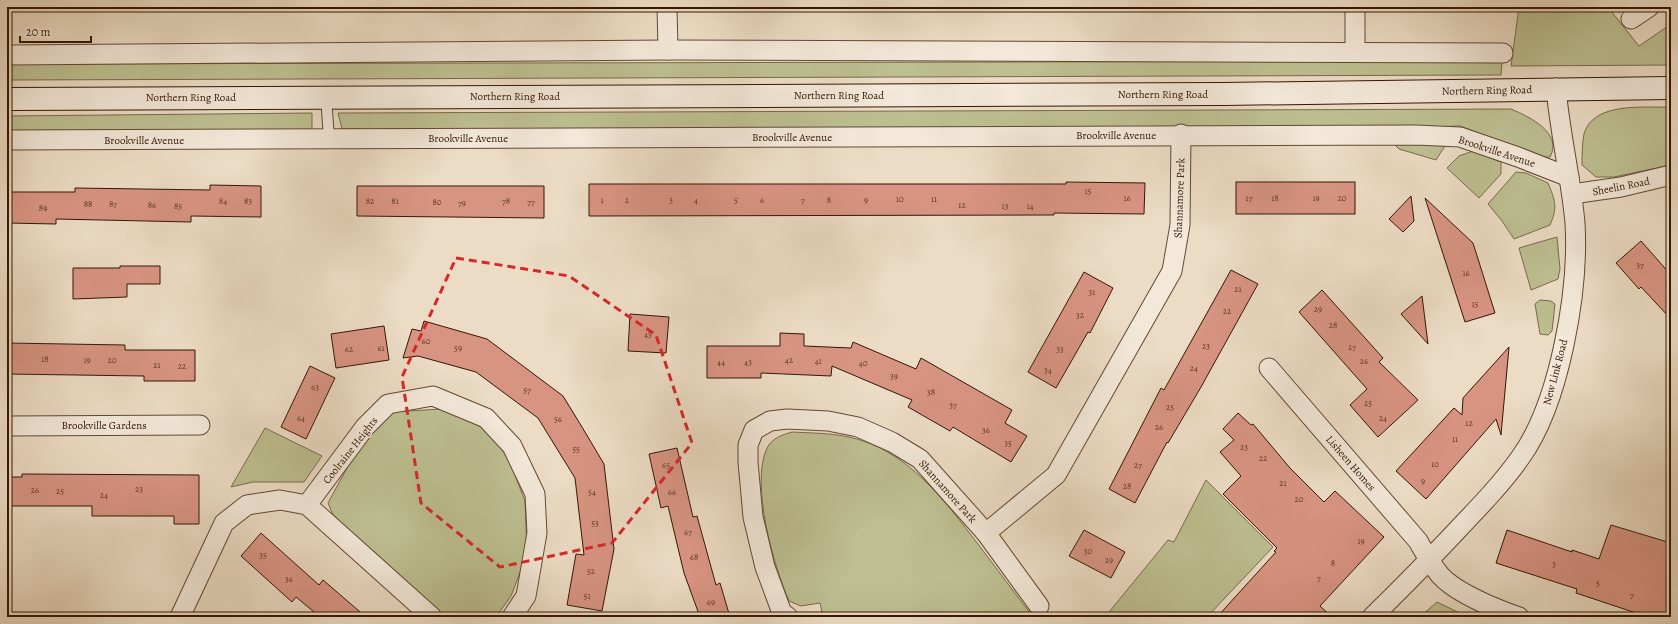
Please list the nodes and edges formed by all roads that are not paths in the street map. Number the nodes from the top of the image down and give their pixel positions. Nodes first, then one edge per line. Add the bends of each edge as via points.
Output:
1 (667, 7) edge
2 (1355, 7) edge
3 (1650, 7) edge
4 (1631, 19) dead end
5 (668, 50) junction
6 (1356, 52) junction
7 (1503, 53) dead end
8 (7, 55) edge
9 (1556, 88) junction
10 (1671, 88) edge
11 (326, 96) junction
12 (7, 99) edge
13 (1181, 134) junction
14 (329, 139) junction
15 (7, 140) edge
16 (1670, 178) edge
17 (1570, 186) junction
18 (1269, 368) dead end
19 (200, 425) dead end
20 (7, 426) edge
21 (307, 505) junction
22 (986, 533) junction
23 (1429, 560) junction
24 (1039, 606) dead end
25 (180, 617) edge
26 (432, 617) edge
27 (512, 617) edge
28 (788, 617) edge
29 (1372, 617) edge
30 (1519, 617) edge

1 - 5 street
2 - 6 street
3 - 4 street
5 - 6 street
5 - 8 street
6 - 7 street
9 - 10 main road, Northern Ring Road
9 - 11 main road, Northern Ring Road via 1224,94
9 - 17 street, New Link Road
11 - 12 main road, Northern Ring Road
11 - 14 lane
13 - 14 street, Brookville Avenue
13 - 17 street, Brookville Avenue via 1460,137 1518,157
13 - 22 street, Shannamore Park via 1180,225 1172,271 1056,475
14 - 15 street, Brookville Avenue
16 - 17 street, Sheelin Road via 1621,187
17 - 23 street, New Link Road via 1575,224 1573,284 1564,339 1548,402 1521,457 1493,492
18 - 23 street, Lisheen Homes via 1418,541
19 - 20 street, Brookville Gardens
21 - 25 street via 280,500 247,505 224,523
21 - 26 street
21 - 27 street, Coolraine Heights via 365,427 388,404 433,396 486,418 512,446 534,494 537,533 526,596
22 - 24 street, Shannamore Park
22 - 28 street, Shannamore Park via 920,459 892,442 858,427 828,421 770,421 754,430 748,445 753,517 765,566 782,613
23 - 29 street, New Link Road
23 - 30 street, Lisheen Homes via 1442,576 1466,592 1490,606

